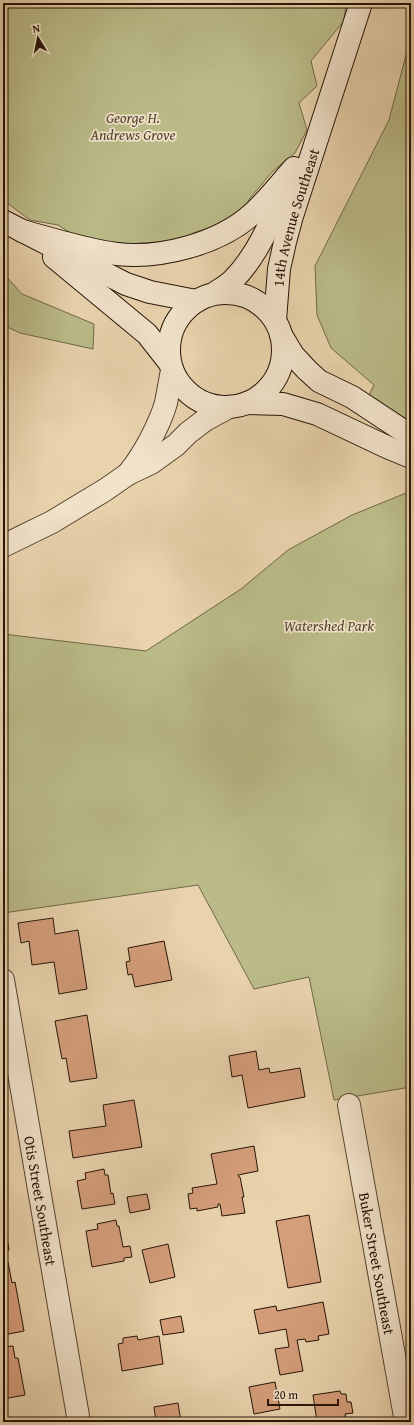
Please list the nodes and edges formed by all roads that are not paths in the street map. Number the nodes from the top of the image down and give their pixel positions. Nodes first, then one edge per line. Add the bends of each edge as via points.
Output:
1 (361, 3) edge
2 (324, 116) junction
3 (294, 168) junction
4 (3, 221) edge
5 (22, 231) junction
6 (205, 297) junction
7 (278, 328) junction
8 (171, 366) junction
9 (238, 405) junction
10 (411, 436) edge
11 (411, 457) edge
12 (128, 474) junction
13 (3, 546) edge
14 (3, 980) edge
15 (349, 1104) dead end
16 (79, 1422) edge
17 (406, 1422) edge

1 - 2 main road, 14th Avenue Southeast
2 - 3 main road, 14th Avenue Southeast
2 - 7 main road, 14th Avenue Southeast via 279,269
3 - 5 main road via 255,210 235,226 205,242 178,250 118,254
3 - 6 main road, 14th Avenue Southeast via 276,211 246,265 232,280
4 - 5 main road
5 - 6 main road via 126,284 150,292
5 - 8 main road via 147,334
6 - 7 main road via 233,293 250,297 264,307
6 - 8 main road via 182,312 172,327 168,344
7 - 9 main road via 283,351 280,368 273,382 262,394
7 - 10 main road via 293,355 319,381 352,397
8 - 9 main road via 184,390 197,400 212,406
8 - 12 main road via 162,414 137,463
9 - 11 main road via 284,404 311,412
9 - 12 main road via 205,420 151,463
12 - 13 main road via 52,522
14 - 16 main road, Otis Street Southeast
15 - 17 main road, Buker Street Southeast

